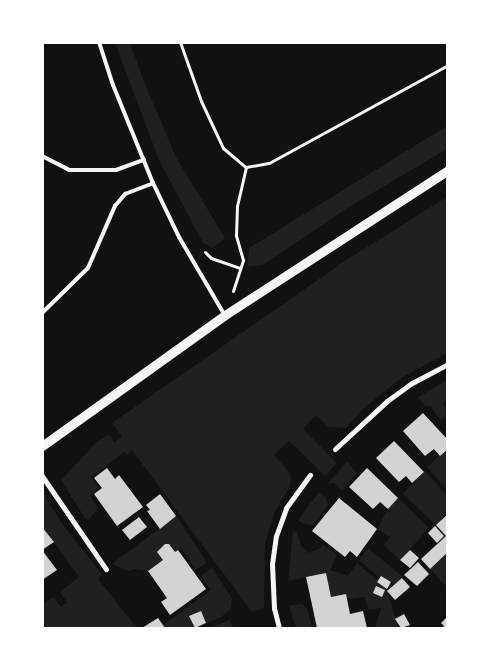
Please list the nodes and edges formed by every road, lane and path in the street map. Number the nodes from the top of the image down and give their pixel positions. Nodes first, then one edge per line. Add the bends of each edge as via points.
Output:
1 (98, 42) edge
2 (180, 42) edge
3 (448, 65) edge
4 (42, 156) edge
5 (144, 160) junction
6 (246, 167) junction
7 (448, 170) edge
8 (153, 183) junction
9 (199, 245) dead end
10 (42, 313) edge
11 (225, 315) junction
12 (448, 364) edge
13 (42, 446) edge
14 (335, 449) dead end
15 (310, 475) dead end
16 (42, 476) edge
17 (106, 569) dead end
18 (279, 628) edge

1 - 5 lane
2 - 6 path via 201,101 223,148
3 - 6 path via 269,163
4 - 5 lane via 69,170 116,170
5 - 8 lane
6 - 9 path via 237,206 240,268 211,258
7 - 11 street
8 - 10 lane via 125,194 115,206 88,268
8 - 11 lane via 179,237
11 - 13 street
12 - 14 street via 387,401
15 - 18 street via 286,508 276,536 272,574
16 - 17 street

